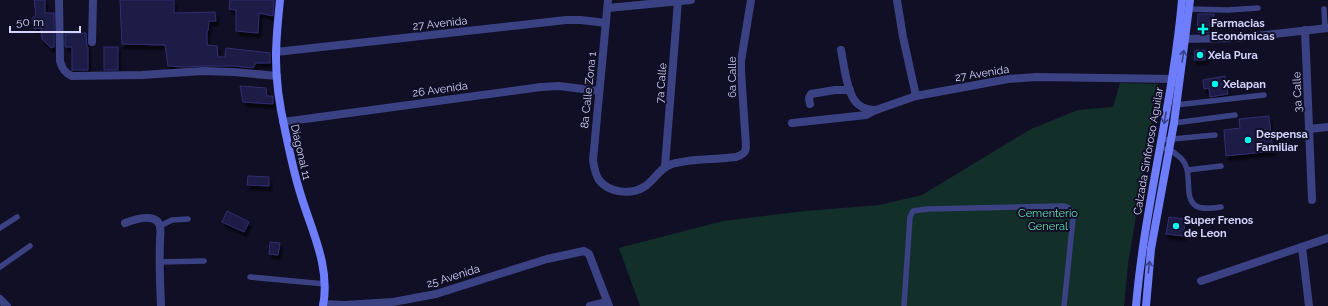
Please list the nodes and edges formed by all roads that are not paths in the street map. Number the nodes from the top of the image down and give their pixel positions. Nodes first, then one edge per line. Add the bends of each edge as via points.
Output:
1 (59, 0) edge
2 (92, 0) edge
3 (280, 0) edge
4 (691, 0) edge
5 (751, 0) edge
6 (897, 0) edge
7 (1182, 0) edge
8 (1190, 0) edge
9 (678, 1) junction
10 (608, 4) edge
11 (1258, 8) dead end
12 (1185, 9) junction
13 (1324, 9) dead end
14 (606, 23) junction
15 (1326, 28) edge
16 (1305, 30) junction
17 (1186, 38) junction
18 (1177, 40) junction
19 (92, 42) dead end
20 (841, 50) dead end
21 (276, 52) junction
22 (277, 76) junction
23 (1176, 79) junction
24 (600, 90) junction
25 (850, 90) junction
26 (1264, 95) dead end
27 (916, 96) junction
28 (810, 104) dead end
29 (1176, 105) junction
30 (876, 110) junction
31 (1235, 115) dead end
32 (283, 122) junction
33 (792, 123) dead end
34 (1174, 123) junction
35 (1328, 127) edge
36 (1309, 129) junction
37 (1215, 135) dead end
38 (1171, 139) junction
39 (1162, 140) junction
40 (1160, 149) junction
41 (1170, 150) junction
42 (666, 166) junction
43 (1221, 166) dead end
44 (1188, 170) junction
45 (1312, 200) dead end
46 (1221, 207) dead end
47 (17, 217) dead end
48 (188, 219) dead end
49 (125, 223) dead end
50 (160, 226) junction
51 (0, 228) edge
52 (1328, 238) edge
53 (30, 246) dead end
54 (1302, 247) junction
55 (204, 261) dead end
56 (159, 262) junction
57 (0, 266) edge
58 (250, 277) dead end
59 (1201, 281) dead end
60 (325, 284) junction
61 (0, 299) edge
62 (393, 304) edge
63 (608, 304) edge
64 (323, 305) edge
65 (7, 306) edge
66 (161, 306) edge
67 (590, 306) edge
68 (904, 306) edge
69 (1064, 306) edge
70 (1136, 306) edge
71 (1146, 306) edge
72 (1309, 306) edge

1 - 22 street via 60,62 62,68 72,76 208,71
2 - 19 street
3 - 21 main road, Diagonal 11
4 - 9 street
5 - 42 street, 6a Calle via 741,61 746,146 744,153 736,157 685,161
6 - 27 street
7 - 12 main road, Calzada Sinforoso Aguilar
8 - 12 main road, Calzada Sinforoso Aguilar
9 - 10 street
9 - 42 street, 7a Calle
10 - 14 street, 8a Calle Zona 1
11 - 12 lane
12 - 17 main road, Calzada Sinforoso Aguilar
12 - 18 main road, Calzada Sinforoso Aguilar
13 - 15 lane
14 - 21 street, 27 Avenida via 566,20
14 - 24 street, 8a Calle Zona 1
15 - 16 street
16 - 17 street via 1238,38
16 - 36 street, 3a Calle
17 - 18 street
23 -> 17 main road, Calzada Sinforoso Aguilar
18 - 23 main road, Calzada Sinforoso Aguilar
20 - 25 street
21 - 22 main road, Diagonal 11
22 - 32 main road, Diagonal 11
23 - 27 street, 27 Avenida via 1027,77
23 - 29 main road, Calzada Sinforoso Aguilar
23 -> 39 main road, Calzada Sinforoso Aguilar
24 - 32 street, 26 Avenida via 541,87
24 - 42 street, 8a Calle Zona 1 via 593,160 594,168 605,186 621,191 640,189
25 - 28 street via 811,94
25 - 30 street via 859,106
26 - 29 lane
27 - 30 street, 27 Avenida
29 - 34 main road, Calzada Sinforoso Aguilar
30 - 33 street, 27 Avenida via 858,117
31 - 34 lane
32 - 60 main road, Diagonal 11 via 298,188 320,249
34 - 38 main road, Calzada Sinforoso Aguilar
35 - 36 street
36 - 45 street, 3a Calle
37 - 38 lane
38 - 39 lane
38 - 41 main road, Calzada Sinforoso Aguilar
39 - 40 main road, Calzada Sinforoso Aguilar
40 - 41 lane
40 - 70 main road, Calzada Sinforoso Aguilar
41 - 44 lane via 1183,159
71 -> 41 main road, Calzada Sinforoso Aguilar via 1151,249
43 - 44 lane
44 - 46 lane via 1189,193 1195,205 1206,208
47 - 51 lane
48 - 50 lane via 172,220
49 - 50 street via 151,219
50 - 56 street
52 - 54 street
53 - 57 lane
54 - 59 street
54 - 72 street
55 - 56 lane
56 - 66 street
58 - 60 lane
60 - 64 main road, Diagonal 11
61 - 65 street
62 - 63 street, 25 Avenida via 442,292 547,259 584,251 589,254
62 - 64 street, 25 Avenida
63 - 67 street
68 - 69 lane via 912,211 1063,206 1071,210 1073,219

